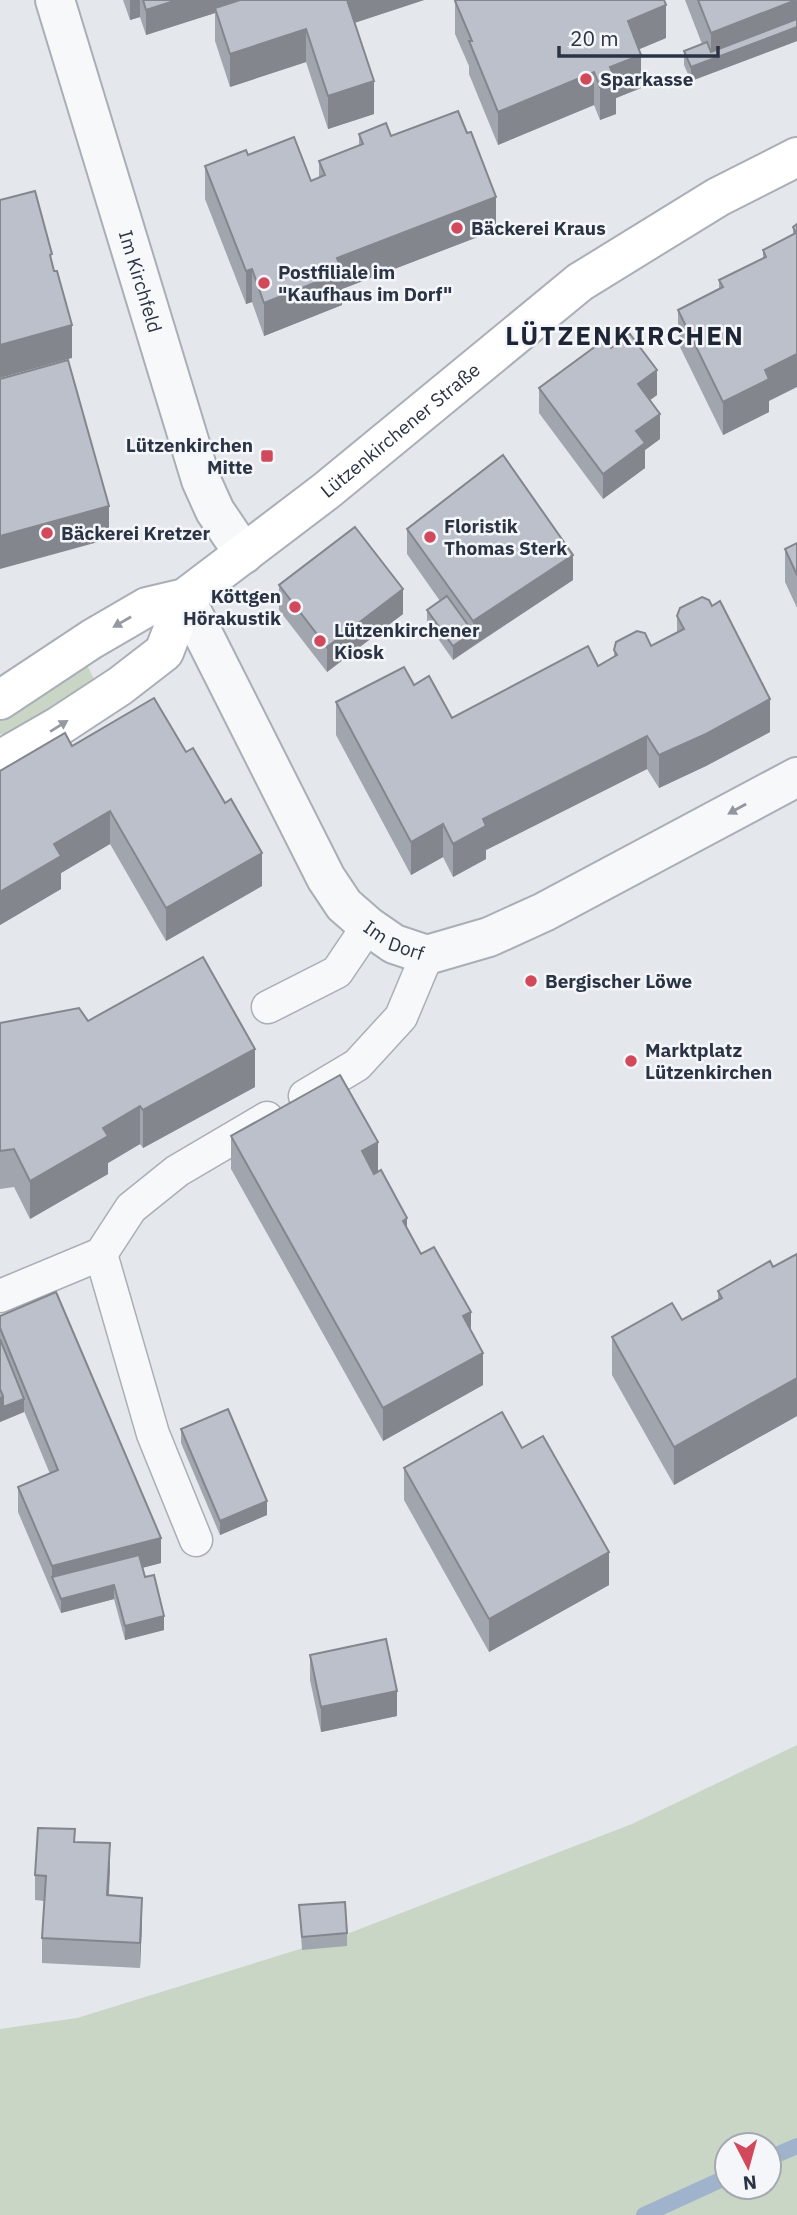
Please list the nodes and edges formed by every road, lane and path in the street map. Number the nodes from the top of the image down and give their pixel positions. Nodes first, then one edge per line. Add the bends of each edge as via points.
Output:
1 (55, 0) edge
2 (797, 157) edge
3 (244, 554) junction
4 (185, 598) junction
5 (0, 700) edge
6 (0, 760) edge
7 (797, 777) edge
8 (368, 926) junction
9 (427, 955) junction
10 (268, 1007) dead end
11 (101, 1254) junction
12 (0, 1296) edge
13 (196, 1540) dead end

1 - 3 street, Im Kirchfeld via 201,480
2 - 3 main road, Lützenkirchener Straße via 718,197 580,282
3 - 4 main road, Lützenkirchener Straße
4 -> 5 main road, Lützenkirchener Straße via 146,607
6 -> 4 main road via 120,686 163,652
4 - 8 street, Im Dorf via 326,878 344,905
7 -> 9 street, Im Dorf via 522,922
8 - 9 street, Im Dorf via 394,944
8 - 10 lane via 337,972
9 - 11 lane via 401,1017 357,1065 177,1171 131,1208
11 - 12 lane
11 - 13 lane via 153,1433

